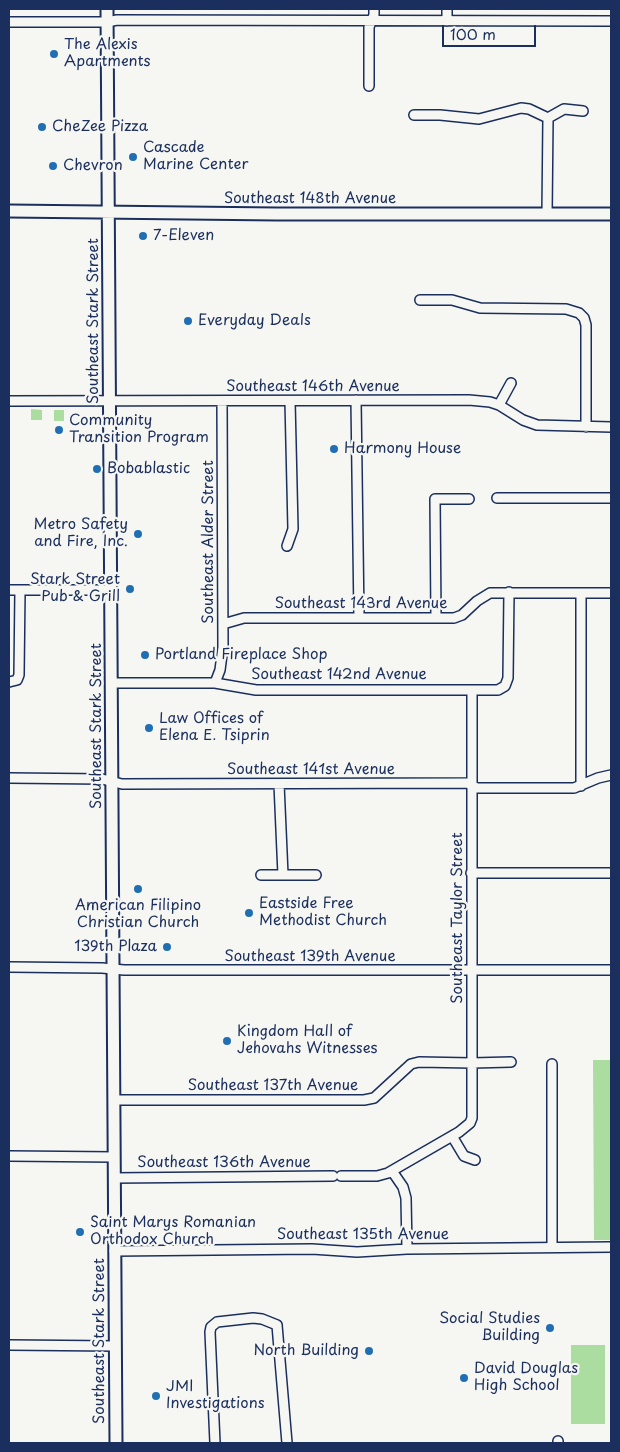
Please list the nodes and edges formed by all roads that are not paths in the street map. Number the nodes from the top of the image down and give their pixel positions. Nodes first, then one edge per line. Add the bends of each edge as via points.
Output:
1 (107, 9) edge
2 (374, 9) edge
3 (447, 9) edge
4 (371, 21) junction
5 (447, 21) junction
6 (611, 21) edge
7 (9, 22) edge
8 (107, 22) junction
9 (369, 86) dead end
10 (583, 111) dead end
11 (414, 115) dead end
12 (548, 118) junction
13 (9, 211) edge
14 (109, 212) junction
15 (547, 214) junction
16 (611, 214) edge
17 (420, 300) dead end
18 (511, 383) dead end
19 (9, 400) edge
20 (356, 400) junction
21 (110, 401) junction
22 (222, 401) junction
23 (290, 401) junction
24 (499, 405) junction
25 (586, 427) junction
26 (611, 427) edge
27 (497, 498) dead end
28 (611, 498) edge
29 (469, 499) dead end
30 (287, 546) dead end
31 (9, 590) edge
32 (20, 590) junction
33 (111, 590) junction
34 (509, 592) junction
35 (581, 593) junction
36 (611, 593) edge
37 (359, 618) junction
38 (436, 618) junction
39 (223, 624) junction
40 (13, 681) edge
41 (112, 683) junction
42 (215, 683) junction
43 (472, 690) junction
44 (611, 775) edge
45 (9, 778) edge
46 (112, 781) junction
47 (279, 784) junction
48 (472, 785) junction
49 (581, 786) junction
50 (611, 873) edge
51 (282, 874) junction
52 (471, 874) junction
53 (261, 875) dead end
54 (316, 875) dead end
55 (9, 967) edge
56 (113, 969) junction
57 (471, 970) junction
58 (611, 970) edge
59 (511, 1062) dead end
60 (472, 1063) junction
61 (552, 1064) dead end
62 (114, 1100) junction
63 (452, 1136) junction
64 (9, 1156) edge
65 (114, 1157) junction
66 (475, 1160) dead end
67 (392, 1170) junction
68 (114, 1178) junction
69 (611, 1247) edge
70 (552, 1248) junction
71 (407, 1249) junction
72 (114, 1251) junction
73 (9, 1345) edge
74 (115, 1346) junction
75 (116, 1443) edge
76 (215, 1443) edge
77 (287, 1443) edge

1 - 8 main road, Southeast Stark Street
2 - 4 street
3 - 5 street
4 - 5 street
4 - 8 street
4 - 9 street
5 - 6 street
7 - 8 street
8 - 14 main road, Southeast Stark Street
10 - 12 street via 564,109
11 - 12 street via 479,119 521,108
12 - 15 street
13 - 14 main road, Southeast 148th Avenue
14 - 15 main road, Southeast 148th Avenue
14 - 21 main road, Southeast Stark Street
15 - 16 main road, Southeast 148th Avenue
17 - 25 street via 452,300 480,308 566,309 579,313 586,325
18 - 24 street
19 - 21 street, Southeast 146th Avenue
20 - 23 street, Southeast 146th Avenue
20 - 24 street, Southeast 146th Avenue via 469,400
20 - 37 street
21 - 22 street, Southeast 146th Avenue
21 - 33 main road, Southeast Stark Street
22 - 23 street, Southeast 146th Avenue
22 - 39 street, Southeast Alder Street
23 - 30 street via 293,529
24 - 25 street, Southeast 146th Avenue via 537,425
25 - 26 street, Southeast 146th Avenue
27 - 28 street
29 - 38 street via 435,499
31 - 32 street
32 - 33 street
32 - 40 street via 19,675
33 - 41 main road, Southeast Stark Street
34 - 35 street, Southeast 143rd Avenue
34 - 38 street, Southeast 143rd Avenue via 490,592 454,618
34 - 43 street, Southeast 142nd Avenue via 508,678 505,686 498,690
35 - 36 street, Southeast 143rd Avenue
35 - 49 street
37 - 38 street, Southeast 143rd Avenue
37 - 39 street, Southeast 143rd Avenue via 244,618
39 - 42 street, Southeast Alder Street via 223,659
41 - 42 street, Southeast 142nd Avenue
41 - 46 main road, Southeast Stark Street
42 - 43 street, Southeast 142nd Avenue via 256,690
43 - 48 street, Southeast Taylor Street
44 - 49 street, Southeast 141st Avenue
45 - 46 street, Southeast 141st Avenue
46 - 47 street, Southeast 141st Avenue via 122,784
46 - 56 main road, Southeast Stark Street
47 - 48 street, Southeast 141st Avenue
47 - 51 street
48 - 49 street, Southeast 141st Avenue via 476,788
48 - 52 street, Southeast Taylor Street
50 - 52 street
51 - 53 street
51 - 54 street
52 - 57 street, Southeast Taylor Street
55 - 56 street, Southeast 139th Avenue
56 - 57 street, Southeast 139th Avenue
56 - 62 main road, Southeast Stark Street
57 - 58 street, Southeast 139th Avenue
57 - 60 street, Southeast Taylor Street
59 - 60 street
60 - 62 street, Southeast 137th Avenue via 412,1064 374,1098 364,1100
60 - 63 street, Southeast Taylor Street via 472,1118 466,1127
61 - 70 street
62 - 65 main road, Southeast Stark Street
63 - 66 street via 464,1156
63 - 67 street, Southeast 136th Avenue
64 - 65 street
65 - 68 main road, Southeast Stark Street
67 - 68 street, Southeast 136th Avenue via 377,1176
67 - 71 street via 406,1198
68 - 72 main road, Southeast Stark Street
69 - 70 street, Southeast 135th Avenue
70 - 71 street, Southeast 135th Avenue
71 - 72 street, Southeast 135th Avenue via 357,1252 312,1249
72 - 74 main road, Southeast Stark Street
73 - 74 street
74 - 75 main road, Southeast Stark Street
76 - 77 street via 210,1332 217,1322 253,1318 277,1325

